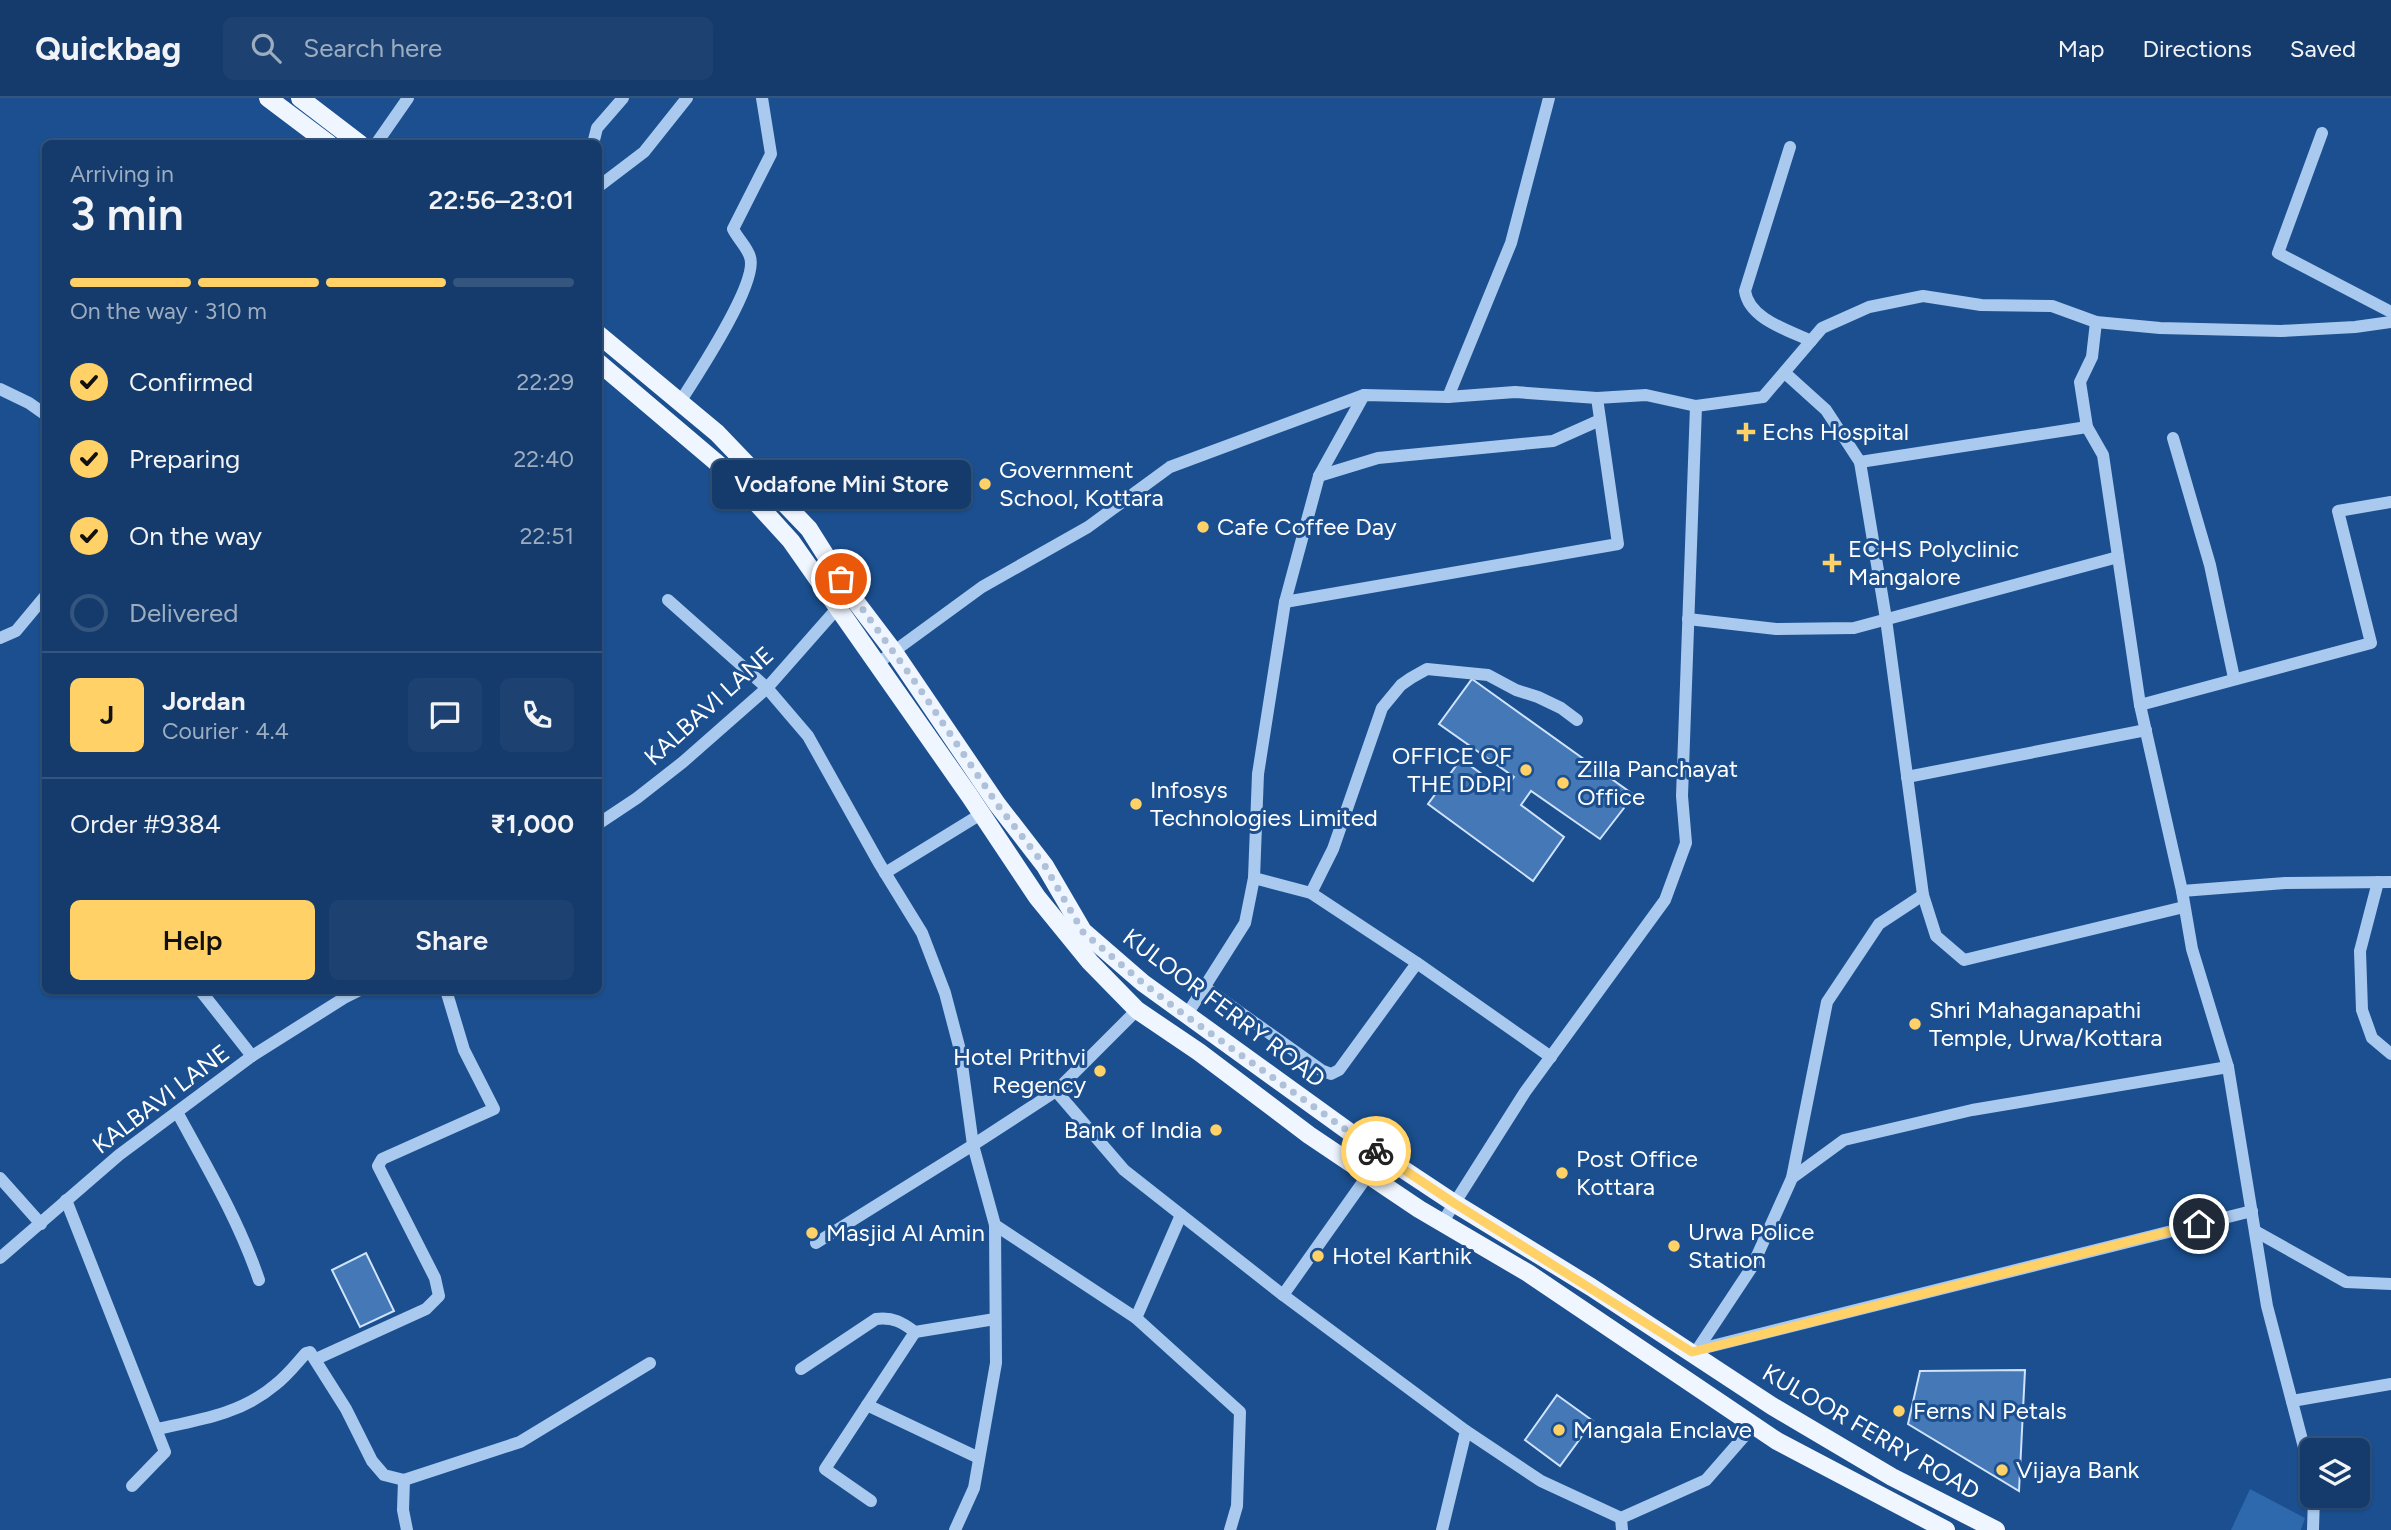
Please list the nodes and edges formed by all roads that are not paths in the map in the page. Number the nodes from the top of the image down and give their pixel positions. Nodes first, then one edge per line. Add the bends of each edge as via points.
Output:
1 (268, 98) edge
2 (300, 98) edge
3 (408, 98) edge
4 (624, 98) edge
5 (687, 98) edge
6 (762, 98) edge
7 (1549, 98) edge
8 (2322, 133) dead end
9 (324, 140) edge
10 (355, 140) edge
11 (379, 140) edge
12 (594, 140) edge
13 (1790, 147) dead end
14 (602, 184) edge
15 (2391, 313) edge
16 (2391, 322) edge
17 (2096, 323) junction
18 (602, 337) edge
19 (1811, 341) junction
20 (602, 365) edge
21 (1785, 373) junction
22 (0, 389) edge
23 (1364, 395) junction
24 (1448, 397) junction
25 (1597, 398) junction
26 (680, 402) junction
27 (1696, 406) junction
28 (42, 412) edge
29 (1600, 419) junction
30 (2087, 427) junction
31 (2173, 438) dead end
32 (1860, 462) junction
33 (1319, 476) junction
34 (2391, 502) edge
35 (2118, 557) junction
36 (850, 594) junction
37 (42, 600) edge
38 (668, 600) dead end
39 (1286, 602) junction
40 (838, 607) junction
41 (1688, 619) junction
42 (1886, 619) junction
43 (0, 638) edge
44 (894, 652) junction
45 (878, 663) junction
46 (2234, 678) junction
47 (766, 688) junction
48 (2140, 705) junction
49 (1577, 720) dead end
50 (2146, 730) junction
51 (1907, 777) junction
52 (981, 814) junction
53 (602, 821) edge
54 (885, 873) junction
55 (1254, 878) junction
56 (2385, 882) edge
57 (2182, 891) junction
58 (1311, 893) junction
59 (1923, 895) junction
60 (2185, 907) junction
61 (1417, 963) junction
62 (1203, 986) junction
63 (203, 994) edge
64 (352, 994) edge
65 (447, 994) edge
66 (1137, 1010) junction
67 (1186, 1016) junction
68 (2391, 1054) edge
69 (252, 1056) junction
70 (1551, 1056) junction
71 (2228, 1067) junction
72 (1056, 1091) junction
73 (177, 1112) junction
74 (973, 1145) junction
75 (1368, 1175) junction
76 (0, 1178) edge
77 (1792, 1178) junction
78 (66, 1200) junction
79 (1454, 1203) junction
80 (2252, 1211) junction
81 (1181, 1215) junction
82 (1442, 1223) junction
83 (41, 1224) junction
84 (995, 1225) junction
85 (2255, 1231) junction
86 (816, 1243) dead end
87 (0, 1258) edge
88 (259, 1280) dead end
89 (2391, 1284) edge
90 (1283, 1295) junction
91 (1136, 1318) junction
92 (995, 1319) junction
93 (915, 1332) junction
94 (1694, 1351) junction
95 (316, 1359) junction
96 (650, 1363) dead end
97 (801, 1369) dead end
98 (2391, 1384) edge
99 (2292, 1401) junction
100 (867, 1405) junction
101 (1754, 1425) junction
102 (157, 1429) junction
103 (1466, 1432) junction
104 (2302, 1438) edge
105 (979, 1458) junction
106 (404, 1480) junction
107 (132, 1486) dead end
108 (871, 1501) dead end
109 (2314, 1508) edge
110 (1621, 1524) edge
111 (407, 1530) edge
112 (955, 1530) edge
113 (1230, 1530) edge
114 (1441, 1530) edge
115 (1946, 1530) edge
116 (1996, 1530) edge
117 (2313, 1530) edge

1 - 9 main road
2 - 10 main road
3 - 11 street
4 - 12 street via 597,128
5 - 14 street via 644,152
6 - 26 street via 771,154 733,229 751,259 748,281
7 - 24 street via 1511,243
8 - 15 street via 2278,253
13 - 19 street via 1745,291 1746,300 1762,316
16 - 17 street via 2281,331
17 - 19 street via 2052,306 1981,305 1923,296 1869,307 1822,328
17 - 30 street via 2092,358 2080,382
18 - 26 main road, KULOOR FERRY ROAD
19 - 21 street
20 - 40 main road, KULOOR FERRY ROAD via 730,474 791,541
21 - 27 street via 1763,397
21 - 32 street via 1826,411
22 - 28 street
23 - 24 street
23 - 33 street
23 - 44 street via 1170,467 1088,527 982,587
24 - 25 street via 1515,392
25 - 27 street via 1646,395
25 - 29 street
26 - 36 main road, KULOOR FERRY ROAD via 717,433 808,529
27 - 41 street
29 - 33 street via 1553,441 1378,458
29 - 39 street via 1618,544
30 - 32 street
30 - 35 street via 2103,454
31 - 46 street via 2210,565
32 - 42 street
33 - 39 street
34 - 46 street via 2338,511 2371,643
35 - 42 street
35 - 48 street
36 - 40 street, KALBAVI LANE
36 - 44 main road, KULOOR FERRY ROAD
37 - 43 street via 16,631
38 - 47 street
39 - 55 street via 1258,774
40 - 45 main road, KULOOR FERRY ROAD
40 - 47 street, KALBAVI LANE
41 - 42 street via 1776,629 1854,628
41 - 70 street via 1682,796 1686,843 1665,900
42 - 51 street
44 - 45 street
44 - 67 main road, KULOOR FERRY ROAD via 1045,866 1083,932
45 - 52 main road, KULOOR FERRY ROAD
46 - 48 street
47 - 53 street, KALBAVI LANE via 683,762
47 - 54 street via 808,736
48 - 50 street
49 - 58 street via 1488,675 1427,669 1411,678 1382,708 1333,849
50 - 51 street
50 - 57 street
51 - 59 street
52 - 54 street
52 - 66 main road, KULOOR FERRY ROAD via 1037,897
54 - 74 street via 922,933 945,993 960,1050
55 - 58 street
55 - 62 street via 1245,923
56 - 57 street
56 - 68 street via 2360,951 2362,1010 2372,1038
57 - 60 street
58 - 61 street
59 - 60 street via 1936,936 1964,960
59 - 77 street via 1879,924 1827,1002
60 - 71 street via 2192,949
61 - 62 street via 1339,1070 1331,1074
61 - 70 street
62 - 67 street
63 - 69 street
64 - 69 street, KALBAVI LANE
65 - 95 street via 464,1050 494,1109 382,1159 378,1166 435,1278 439,1296 426,1308
66 - 72 street
66 - 75 main road, KULOOR FERRY ROAD
67 - 79 main road, KULOOR FERRY ROAD
69 - 73 street, KALBAVI LANE
70 - 79 street
71 - 77 street via 1972,1110 1844,1140
71 - 80 street
72 - 74 street
72 - 81 street via 1124,1170
73 - 78 street, KALBAVI LANE
73 - 88 street via 248,1248
74 - 84 street
74 - 86 street
75 - 82 main road, KULOOR FERRY ROAD
75 - 90 street
76 - 83 street
77 - 94 street via 1752,1267
78 - 83 street, KALBAVI LANE
78 - 102 street
79 - 82 street
79 - 94 main road, KULOOR FERRY ROAD
80 - 85 street
80 - 94 street
81 - 90 street
81 - 91 street
82 - 101 main road, KULOOR FERRY ROAD via 1528,1273
83 - 87 street, KALBAVI LANE
84 - 91 street
84 - 92 street
85 - 89 street via 2346,1282
85 - 99 street via 2267,1306
90 - 103 street
91 - 113 street via 1240,1412 1237,1506
92 - 93 street
92 - 105 street via 996,1363
93 - 97 street via 888,1317 876,1319
93 - 100 street
94 - 116 main road, KULOOR FERRY ROAD via 1772,1406 1892,1477
95 - 102 street via 313,1352 306,1353 275,1386 244,1406
95 - 106 street via 372,1461 384,1475
96 - 106 street via 520,1442
98 - 99 street
99 - 104 street
100 - 105 street
100 - 108 street via 825,1469
101 - 110 street via 1706,1480
101 - 115 main road, KULOOR FERRY ROAD
102 - 107 street via 165,1452
103 - 110 street via 1541,1481
103 - 114 street
105 - 112 street via 974,1488
106 - 111 street
109 - 117 street

